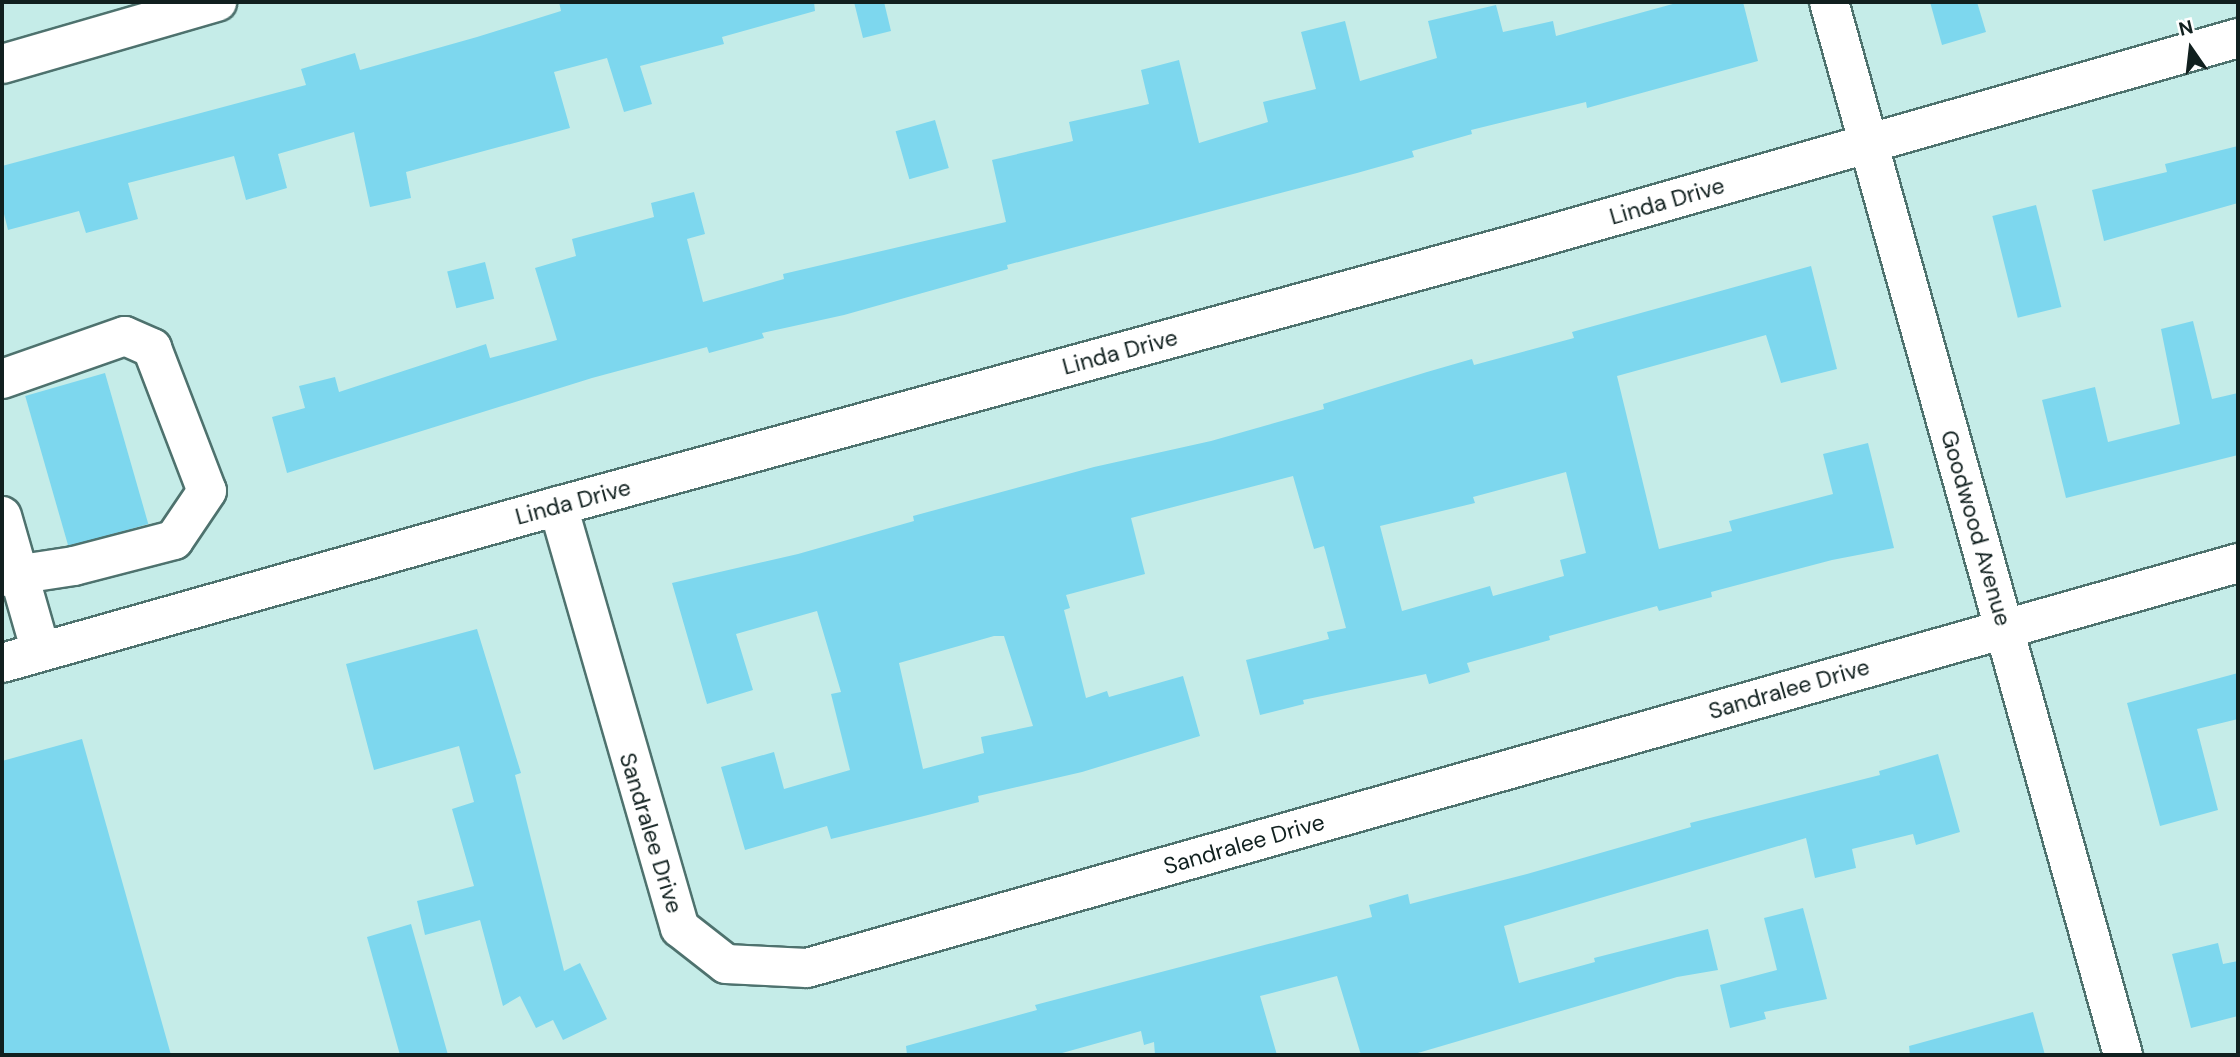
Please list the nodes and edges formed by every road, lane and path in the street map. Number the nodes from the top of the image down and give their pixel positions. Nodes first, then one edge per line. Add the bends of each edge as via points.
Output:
1 (217, 2) edge
2 (1829, 2) edge
3 (2238, 38) edge
4 (2, 64) edge
5 (1868, 143) junction
6 (2, 379) edge
7 (558, 506) junction
8 (2, 516) edge
9 (2238, 563) edge
10 (10, 575) edge
11 (2004, 628) junction
12 (41, 652) junction
13 (2, 663) edge
14 (2123, 1055) edge

1 - 4 street
2 - 5 street, Goodwood Avenue
3 - 5 street, Linda Drive
5 - 7 street, Linda Drive
5 - 11 street, Goodwood Avenue
6 - 10 street via 124,336 152,348 207,491 174,540 74,566
7 - 11 street, Sandralee Drive via 680,928 726,964 807,968
7 - 12 street, Linda Drive
8 - 10 street
9 - 11 street, Sandralee Drive
10 - 12 street
11 - 14 street, Goodwood Avenue
12 - 13 street, Linda Drive

